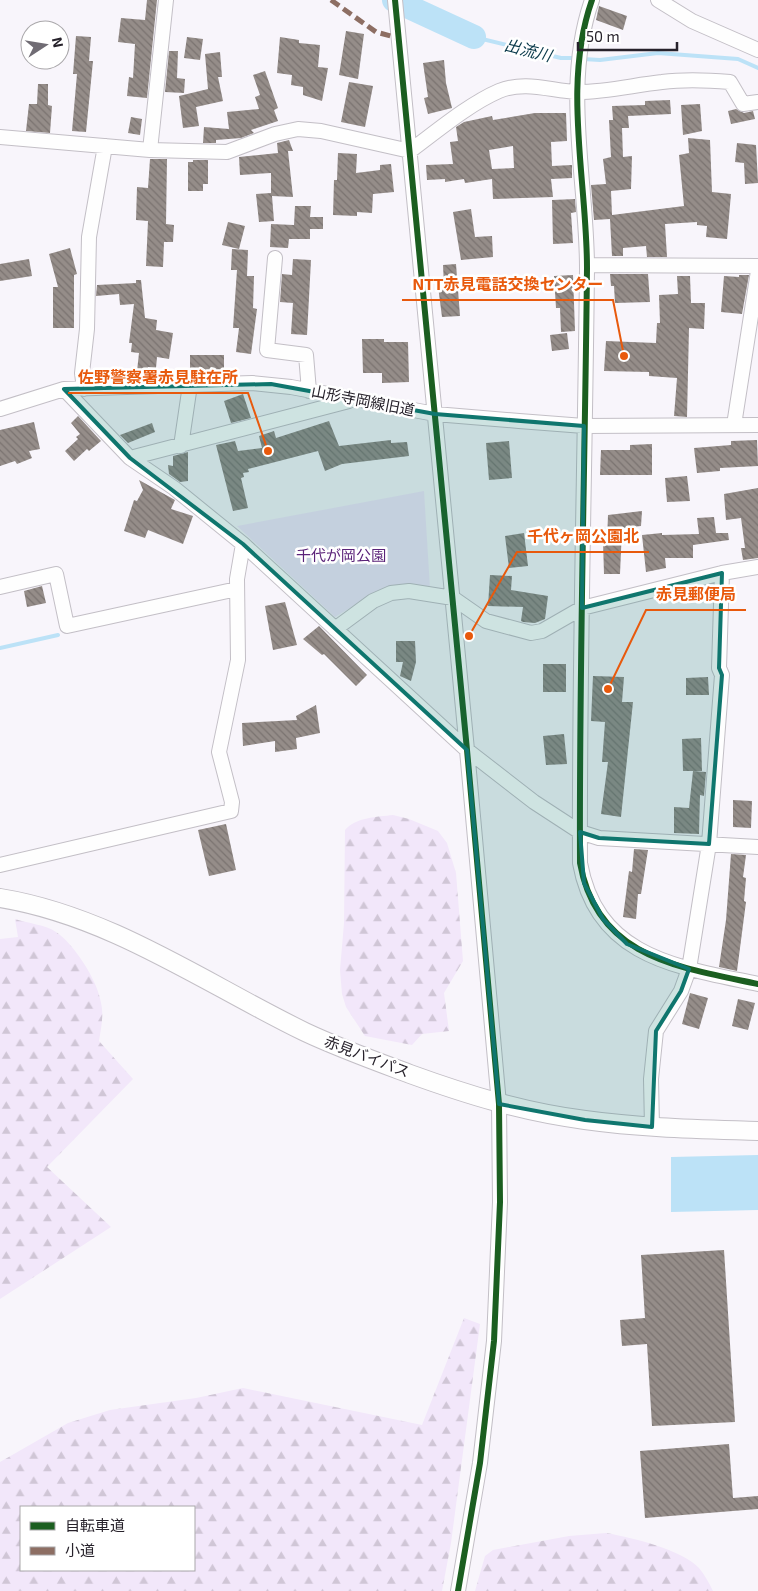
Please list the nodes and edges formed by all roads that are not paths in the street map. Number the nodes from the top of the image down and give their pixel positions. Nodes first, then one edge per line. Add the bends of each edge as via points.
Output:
1 (166, 0) edge
2 (394, 0) edge
3 (592, 0) edge
4 (658, 0) edge
5 (758, 50) edge
6 (577, 92) junction
7 (758, 102) edge
8 (0, 137) edge
9 (105, 146) junction
10 (150, 150) junction
11 (410, 151) junction
12 (275, 258) dead end
13 (587, 265) junction
14 (758, 266) edge
15 (758, 270) edge
16 (190, 385) junction
17 (64, 389) junction
18 (84, 389) junction
19 (309, 391) junction
20 (352, 400) junction
21 (0, 409) edge
22 (434, 414) junction
23 (734, 425) junction
24 (758, 425) edge
25 (584, 426) junction
26 (181, 446) junction
27 (130, 458) junction
28 (243, 544) junction
29 (758, 567) edge
30 (722, 573) junction
31 (0, 586) edge
32 (238, 588) junction
33 (453, 598) junction
34 (582, 608) junction
35 (335, 628) junction
36 (467, 750) junction
37 (580, 832) junction
38 (709, 844) junction
39 (758, 847) edge
40 (0, 865) edge
41 (0, 898) edge
42 (689, 970) junction
43 (758, 984) edge
44 (498, 1104) junction
45 (652, 1127) junction
46 (758, 1130) edge
47 (458, 1591) edge

1 - 10 street
2 - 11 street
3 - 6 street via 585,22
4 - 5 street via 692,21
6 - 7 street via 691,79 730,82 743,104
6 - 11 street via 526,85 500,91
6 - 13 street
8 - 9 street
9 - 10 street
9 - 18 street via 89,237 88,329 82,373
10 - 11 street via 227,152 298,129
11 - 22 street
12 - 19 street via 267,350 306,355
13 - 14 street
13 - 25 street
15 - 23 street
16 - 18 street, 山形寺岡線旧道
16 - 19 street, 山形寺岡線旧道 via 271,384
16 - 26 street
17 - 18 street, 山形寺岡線旧道
17 - 21 street, 山形寺岡線旧道
17 - 27 street
19 - 20 street, 山形寺岡線旧道
20 - 22 street, 山形寺岡線旧道
20 - 26 street
22 - 25 street, 山形寺岡線旧道
22 - 33 street
23 - 24 street, 山形寺岡線旧道
23 - 25 street, 山形寺岡線旧道
25 - 34 street
26 - 27 street
27 - 28 street via 174,488
28 - 32 street
28 - 35 street
29 - 30 street
30 - 34 street
30 - 38 street via 719,668 722,675
31 - 32 street via 56,574 67,626
32 - 40 street via 238,660 219,752 232,802 231,811
33 - 34 street via 486,620 531,634
33 - 35 street via 409,591 391,593 373,600
33 - 36 street
34 - 37 street
35 - 36 street
36 - 37 street via 534,802
36 - 44 street
37 - 38 street via 599,838
37 - 42 street via 584,883 591,902 603,919 627,944
38 - 39 street
38 - 42 street
41 - 44 main road, 赤見バイパス via 90,923 128,939 307,1033 371,1060
42 - 43 street
42 - 45 street via 681,991 656,1031 651,1069
44 - 45 main road, 赤見バイパス via 585,1120
44 - 47 street via 500,1202 493,1351 480,1463
45 - 46 main road, 赤見バイパス

